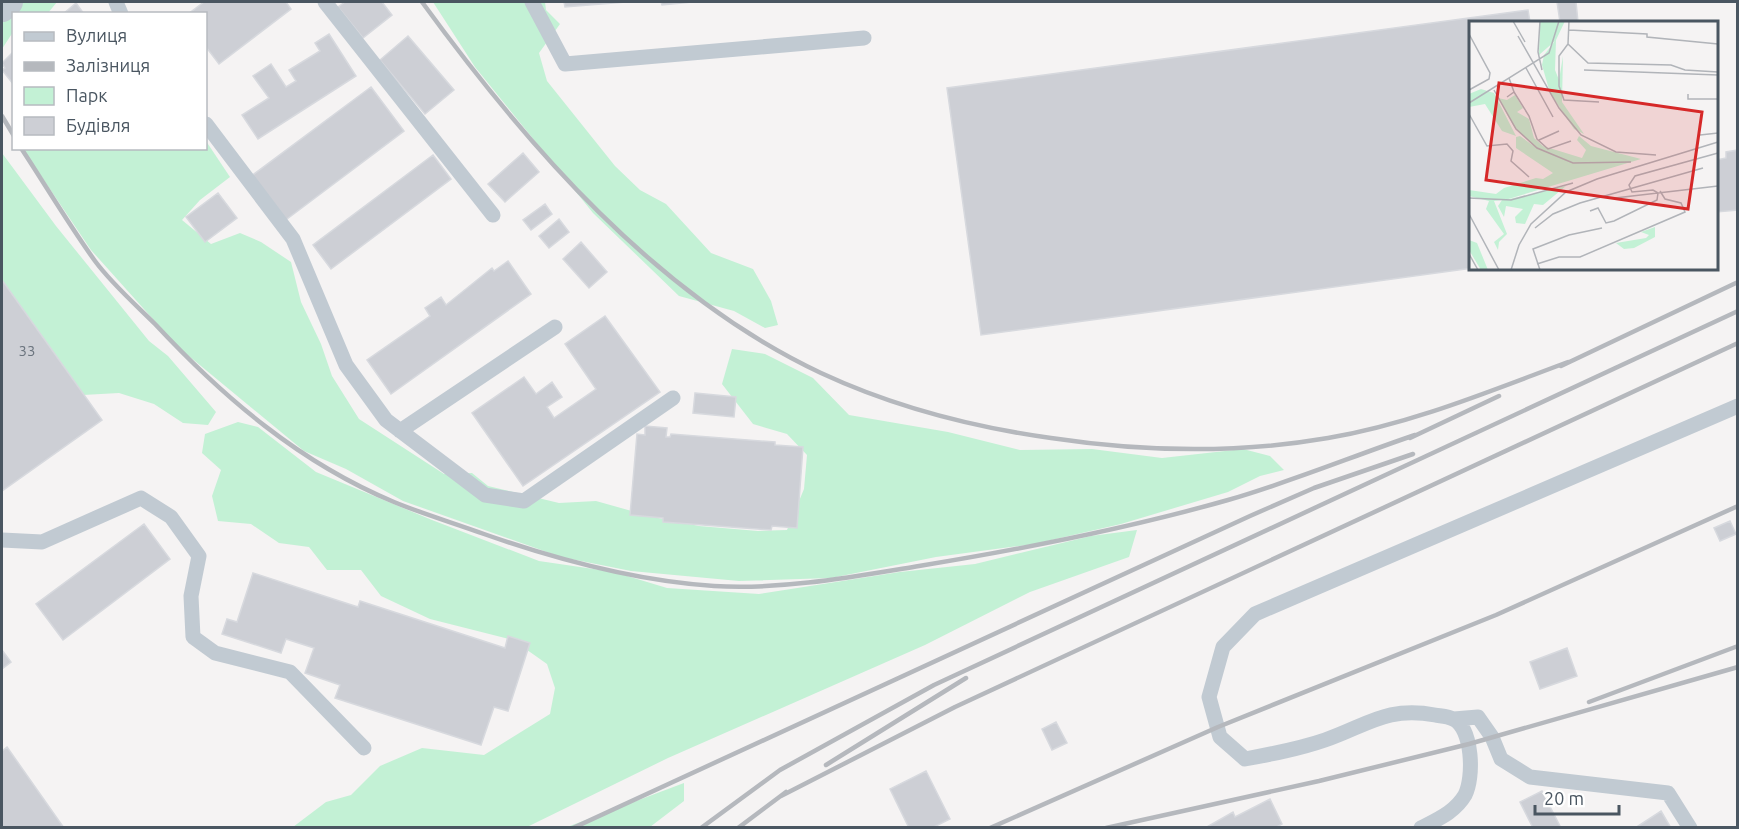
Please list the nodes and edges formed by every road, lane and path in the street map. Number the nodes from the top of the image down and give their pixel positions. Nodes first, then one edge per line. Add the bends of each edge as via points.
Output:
1 (9, 2) edge
2 (324, 2) edge
3 (532, 2) edge
4 (2, 8) edge
5 (864, 38) dead end
6 (207, 125) edge
7 (493, 215) dead end
8 (555, 327) dead end
9 (673, 398) dead end
10 (1737, 406) edge
11 (400, 431) junction
12 (2, 540) edge
13 (1454, 719) junction
14 (364, 748) dead end
15 (1421, 828) edge
16 (1690, 828) edge

1 - 4 street
2 - 7 lane
3 - 5 lane via 566,64
6 - 11 lane via 294,239 346,365 386,420
8 - 11 lane
9 - 11 lane via 524,501 484,495
10 - 13 lane via 1255,614 1223,647 1209,697 1220,737 1245,759 1328,739 1379,716 1417,712
12 - 14 lane via 42,542 141,498 171,517 199,556 190,596 193,637 216,653 290,672
13 - 15 lane via 1468,734 1466,793 1452,811
13 - 16 lane via 1478,717 1502,759 1530,777 1668,793

